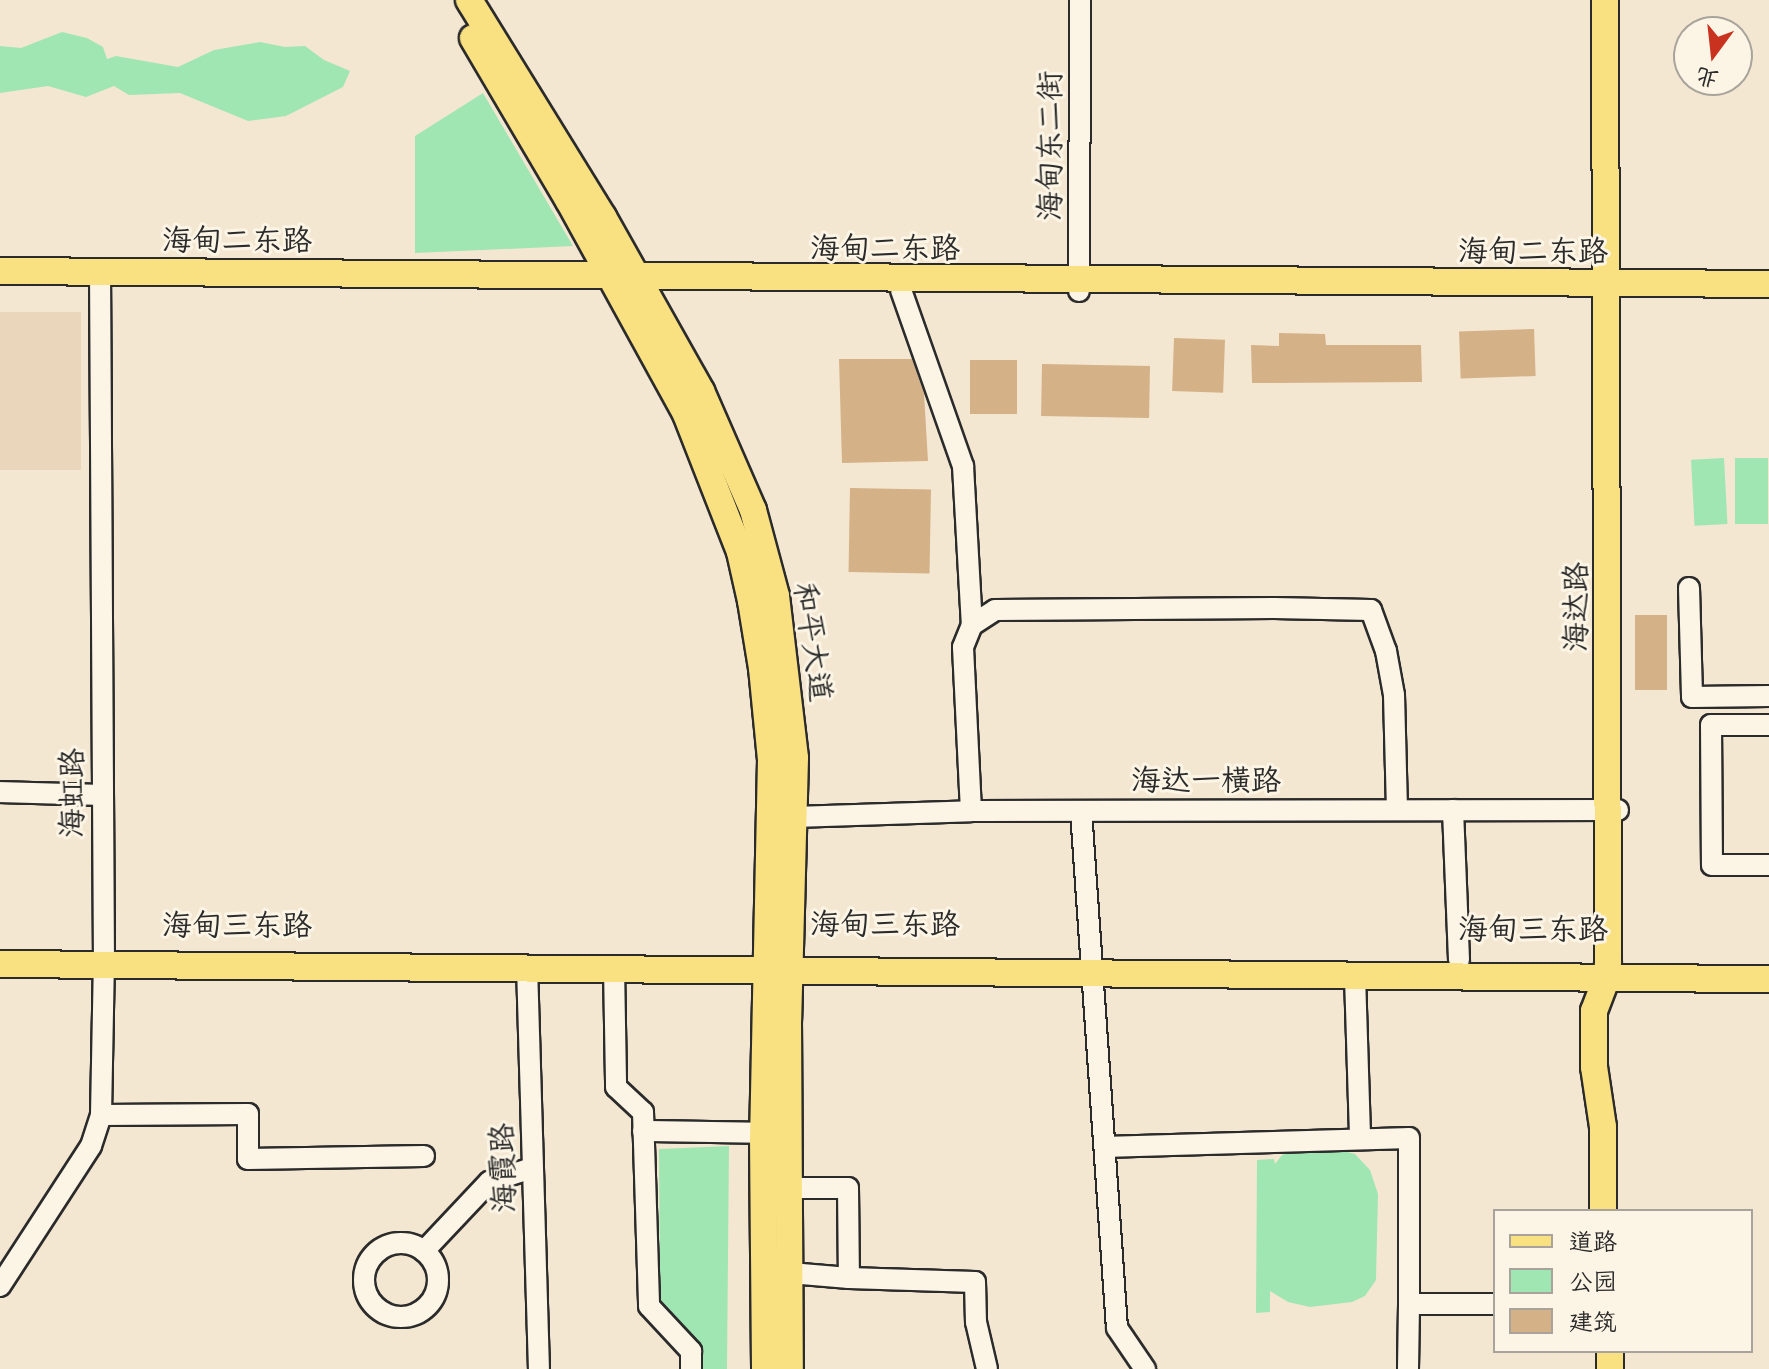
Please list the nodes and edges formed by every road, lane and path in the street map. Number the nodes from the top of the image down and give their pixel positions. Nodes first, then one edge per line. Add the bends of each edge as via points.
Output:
1 (451, 0) edge
2 (469, 0) edge
3 (1073, 0) edge
4 (1080, 0) edge
5 (1605, 0) edge
6 (1623, 0) edge
7 (0, 271) edge
8 (100, 279) junction
9 (627, 282) junction
10 (1769, 284) edge
11 (0, 285) edge
12 (1075, 286) junction
13 (1613, 289) junction
14 (901, 290) junction
15 (1769, 296) edge
16 (1689, 588) dead end
17 (972, 625) junction
18 (1769, 696) edge
19 (1769, 725) edge
20 (0, 792) edge
21 (102, 795) junction
22 (1397, 810) junction
23 (1453, 810) junction
24 (1613, 810) junction
25 (971, 811) junction
26 (1081, 811) junction
27 (794, 817) junction
28 (1769, 865) edge
29 (0, 955) edge
30 (104, 960) junction
31 (1459, 960) junction
32 (1769, 962) edge
33 (0, 964) edge
34 (780, 964) junction
35 (527, 966) junction
36 (1093, 966) junction
37 (614, 967) junction
38 (1613, 969) junction
39 (1355, 976) junction
40 (1769, 979) edge
41 (101, 1115) junction
42 (643, 1131) junction
43 (764, 1133) junction
44 (1360, 1139) junction
45 (1105, 1147) junction
46 (424, 1156) dead end
47 (532, 1168) junction
48 (790, 1188) junction
49 (1603, 1209) edge
50 (1611, 1209) edge
51 (424, 1251) dead end
52 (790, 1273) junction
53 (849, 1278) junction
54 (0, 1286) edge
55 (1409, 1304) junction
56 (1493, 1304) edge
57 (539, 1369) edge
58 (691, 1369) edge
59 (765, 1369) edge
60 (790, 1369) edge
61 (987, 1369) edge
62 (1145, 1369) edge
63 (1408, 1369) edge

1 - 9 main road, 和平大道
2 - 9 main road, 和平大道
3 - 12 street, 海甸东二街
4 - 12 street, 海甸东二街
5 - 13 main road, 海达路 via 1604,192
6 - 13 main road, 海达路
7 - 8 main road, 海甸二东路
8 - 9 main road, 海甸二东路
8 - 11 main road, 海甸二东路
8 - 21 street, 海虹路
9 - 12 main road, 海甸二东路
9 - 14 main road, 海甸二东路
9 - 27 main road, 和平大道 via 701,391 753,510 782,631 795,746
9 - 34 main road, 和平大道 via 697,439 740,552 751,601 771,760
10 - 13 main road, 海甸二东路
12 - 13 main road, 海甸二东路
12 - 14 main road, 海甸二东路
13 - 15 main road, 海甸二东路
13 - 24 main road, 海达路
14 - 17 street via 963,466
16 - 18 street via 1692,697
17 - 22 street via 995,610 1371,610 1394,695
17 - 25 street via 963,647
19 - 28 street via 1711,725 1712,865
20 - 21 street
21 - 30 street, 海虹路
22 - 23 street, 海达一横路
22 - 26 street, 海达一横路
23 - 24 street, 海达一横路
23 - 31 street
24 - 38 main road, 海达路
25 - 26 street, 海达一横路
25 - 27 street, 海达一横路
26 - 36 street
27 - 34 main road, 和平大道
29 - 30 main road, 海甸三东路
30 - 33 main road
30 - 34 main road, 海甸三东路
30 - 35 main road
30 - 41 street, 海虹路
31 - 36 main road, 海甸三东路
31 - 38 main road, 海甸三东路
32 - 38 main road, 海甸三东路
34 - 36 main road
34 - 37 main road
34 - 43 main road, 和平大道
34 - 48 main road, 和平大道
35 - 37 main road
35 - 47 street, 海霞路
36 - 39 main road
36 - 45 street
37 - 42 street via 616,1087 643,1112
38 - 39 main road
38 - 40 main road
38 - 49 main road, 海达路 via 1594,1011
38 - 50 main road, 海达路
39 - 44 street
41 - 46 street via 248,1114 248,1159
41 - 54 street, 海虹路 via 91,1146
42 - 43 street
42 - 58 street via 649,1306 691,1351
43 - 59 main road, 和平大道
44 - 45 street
44 - 55 street via 1409,1138
45 - 62 street via 1117,1328
47 - 51 street via 489,1182
47 - 57 street, 海霞路
48 - 52 main road, 和平大道
48 - 53 street via 848,1188
52 - 53 street
52 - 60 main road, 和平大道
53 - 61 street via 975,1282 976,1322
55 - 56 street
55 - 63 street

